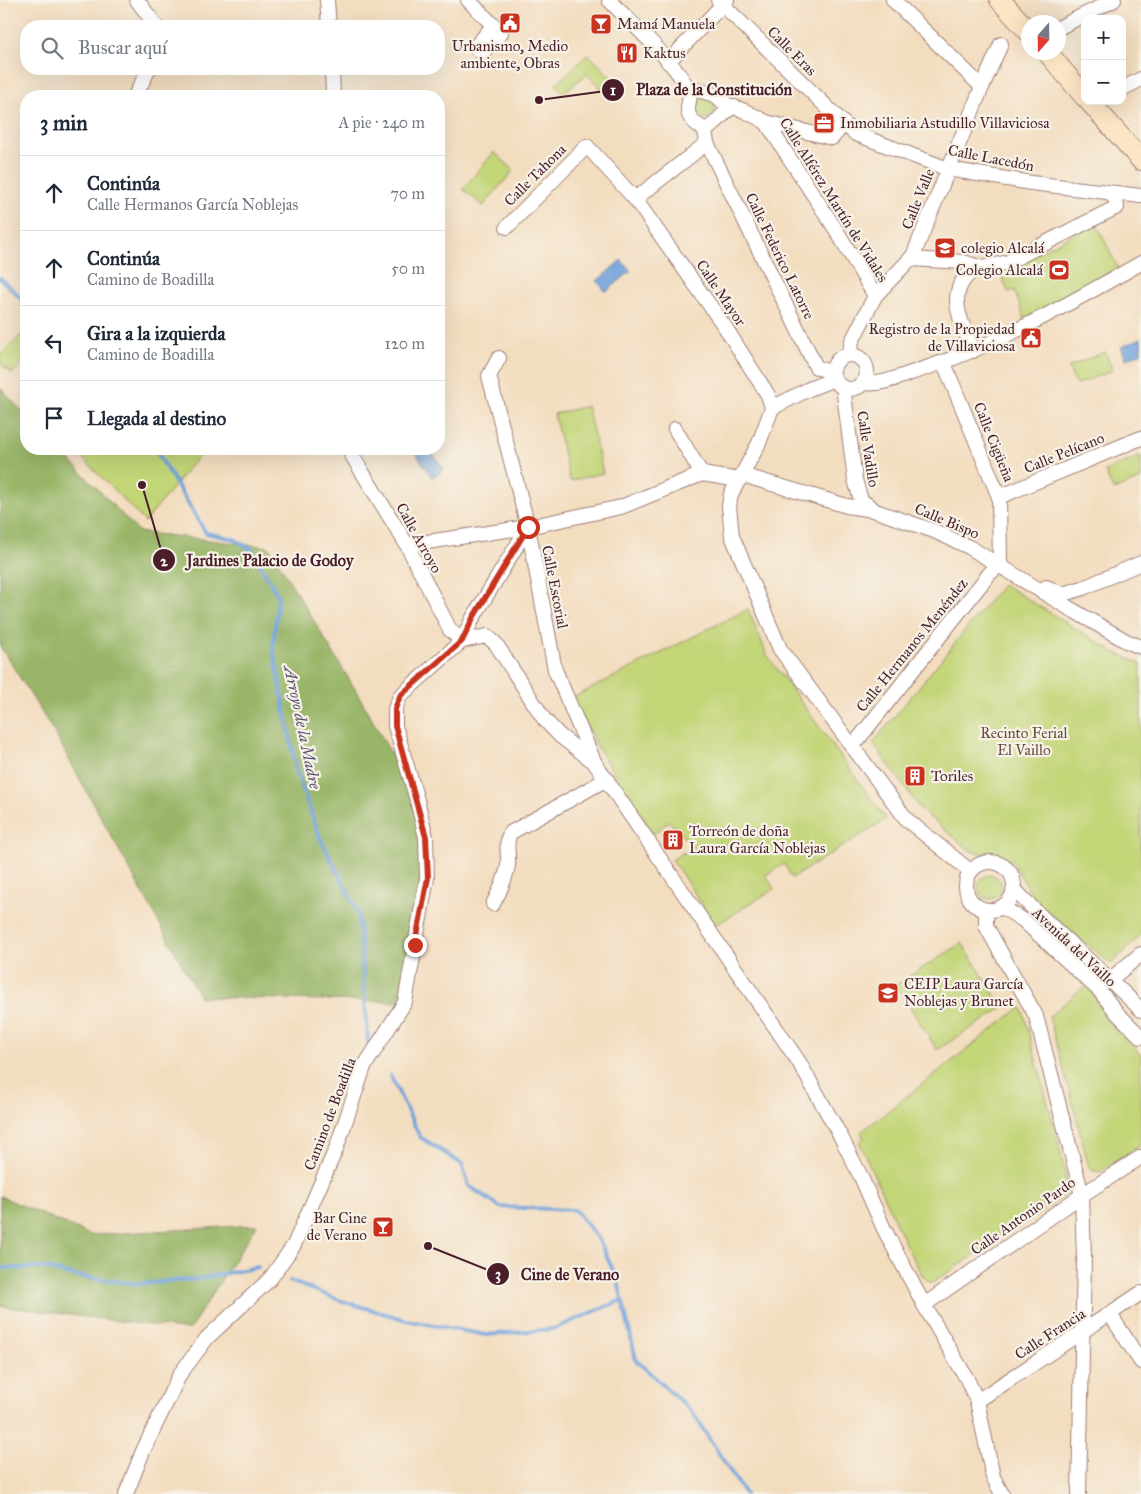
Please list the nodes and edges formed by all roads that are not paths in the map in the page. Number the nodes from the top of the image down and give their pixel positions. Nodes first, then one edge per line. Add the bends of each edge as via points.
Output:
1 (137, 0) edge
2 (327, 0) edge
3 (468, 0) edge
4 (609, 0) edge
5 (894, 0) edge
6 (1000, 0) edge
7 (1114, 0) edge
8 (722, 2) edge
9 (152, 20) edge
10 (329, 20) edge
11 (1021, 23) edge
12 (1066, 24) edge
13 (494, 25) dead end
14 (1002, 44) dead end
15 (1054, 60) edge
16 (668, 62) junction
17 (146, 75) edge
18 (332, 75) edge
19 (1141, 79) edge
20 (687, 87) junction
21 (982, 87) junction
22 (1126, 87) edge
23 (138, 90) edge
24 (333, 90) edge
25 (1081, 90) edge
26 (1094, 105) edge
27 (730, 106) junction
28 (766, 122) junction
29 (844, 124) junction
30 (706, 136) junction
31 (587, 146) joint
32 (1141, 160) edge
33 (948, 169) junction
34 (1110, 193) junction
35 (1141, 196) edge
36 (635, 199) junction
37 (507, 227) dead end
38 (910, 259) junction
39 (1141, 263) edge
40 (982, 268) junction
41 (875, 296) junction
42 (973, 351) junction
43 (849, 355) junction
44 (499, 358) dead end
45 (944, 363) junction
46 (833, 376) junction
47 (863, 383) junction
48 (849, 389) junction
49 (772, 408) junction
50 (675, 429) dead end
51 (1141, 438) edge
52 (352, 455) edge
53 (702, 474) junction
54 (741, 478) junction
55 (998, 497) junction
56 (873, 510) junction
57 (528, 527) junction
58 (407, 545) junction
59 (1141, 563) edge
60 (1000, 565) junction
61 (1018, 577) junction
62 (478, 610) junction
63 (487, 636) junction
64 (462, 641) junction
65 (1141, 646) edge
66 (852, 747) junction
67 (594, 762) junction
68 (607, 779) junction
69 (970, 871) junction
70 (1014, 889) junction
71 (493, 904) dead end
72 (1002, 907) junction
73 (986, 910) junction
74 (1141, 954) edge
75 (1111, 980) junction
76 (1141, 1010) edge
77 (1141, 1037) edge
78 (1141, 1156) edge
79 (1082, 1195) junction
80 (1141, 1293) edge
81 (924, 1305) junction
82 (1110, 1314) junction
83 (1081, 1333) junction
84 (1141, 1362) edge
85 (977, 1401) junction
86 (126, 1494) edge
87 (1002, 1494) edge
88 (1079, 1494) edge

1 - 9 street
2 - 10 street
3 - 13 street
4 - 16 street
5 - 21 street
6 - 11 street
7 - 12 street
8 - 16 street
8 - 29 street, Calle Eras
14 - 21 street, Calle Valle
15 - 25 street
16 - 20 street
17 - 23 street
18 - 24 street
19 - 22 street
20 - 27 street via 715,95
20 - 30 street via 687,112
21 - 33 street, Calle Valle
26 - 32 street
27 - 28 street
27 - 30 street
28 - 29 street via 832,138
28 - 41 street, Calle Alférez Martín de Vidales
29 - 33 street, Calle Lacedón via 856,134
30 - 36 street
30 - 46 street, Calle Federico Latorre via 816,367
31 - 36 street, Calle Mayor
31 - 37 street, Calle Tahona
33 - 34 street, Calle Lacedón
33 - 38 street, Calle Valle
34 - 35 street, Calle Lacedón
34 - 40 street via 1117,207 1008,262
36 - 49 street, Calle Mayor via 724,327 768,395
38 - 40 street via 963,262
38 - 41 street, Calle Valle
39 - 42 street
40 - 42 street via 968,274 958,288 956,305
41 - 43 street, Calle Valle via 852,341
42 - 45 street
43 - 46 street via 834,364
43 - 47 street via 858,357 865,365
44 - 57 street, Calle Escorial via 489,376
45 - 47 street via 875,384
45 - 55 street, Calle Cigüeña
46 - 48 street via 839,385
46 - 49 street
47 - 48 street
48 - 56 street, Calle Vadillo via 844,394 855,480 861,500
49 - 54 street
50 - 53 street
51 - 55 street, Calle Pelícano
52 - 58 street, Calle Arroyo
53 - 54 street, Calle Bispo
53 - 57 street via 620,507
54 - 56 street, Calle Bispo
54 - 66 street via 731,494 729,506 732,536 780,649
55 - 60 street, Calle Cigüeña
56 - 60 street, Calle Bispo via 934,531
57 - 58 street
57 - 62 street
57 - 67 street, Calle Escorial via 554,670
58 - 64 street, Calle Arroyo via 450,630
59 - 61 street via 1063,594
60 - 61 street, Calle Bispo
60 - 66 street, Calle Hermanos Menéndez via 990,573
61 - 65 street, Calle Bispo
62 - 63 street
62 - 64 street
63 - 64 street
63 - 67 street via 496,644 544,719
64 - 86 street, Camino de Boadilla via 400,696 395,709 395,726 426,837 428,878 405,1002 364,1067 336,1149 294,1245 270,1279 207,1338 180,1374
66 - 69 street via 907,820
67 - 68 street
68 - 71 street via 510,833 508,865 503,885
68 - 81 street via 799,1062 845,1145
69 - 70 street via 977,865 995,862 1010,872
69 - 73 street via 966,890 976,906
70 - 72 street
70 - 75 street, Avenida del Vaillo
72 - 73 street
72 - 77 street, Avenida del Vaillo via 1024,920 1099,990
73 - 79 street via 986,926 1036,1016
74 - 75 street
75 - 76 street, Avenida del Vaillo
78 - 79 street, Calle Antonio Pardo
79 - 81 street, Calle Antonio Pardo
79 - 83 street
80 - 82 street, Calle Francia
81 - 85 street
82 - 83 street, Calle Francia
82 - 84 street
83 - 85 street, Calle Francia
83 - 88 street
85 - 87 street via 993,1477

